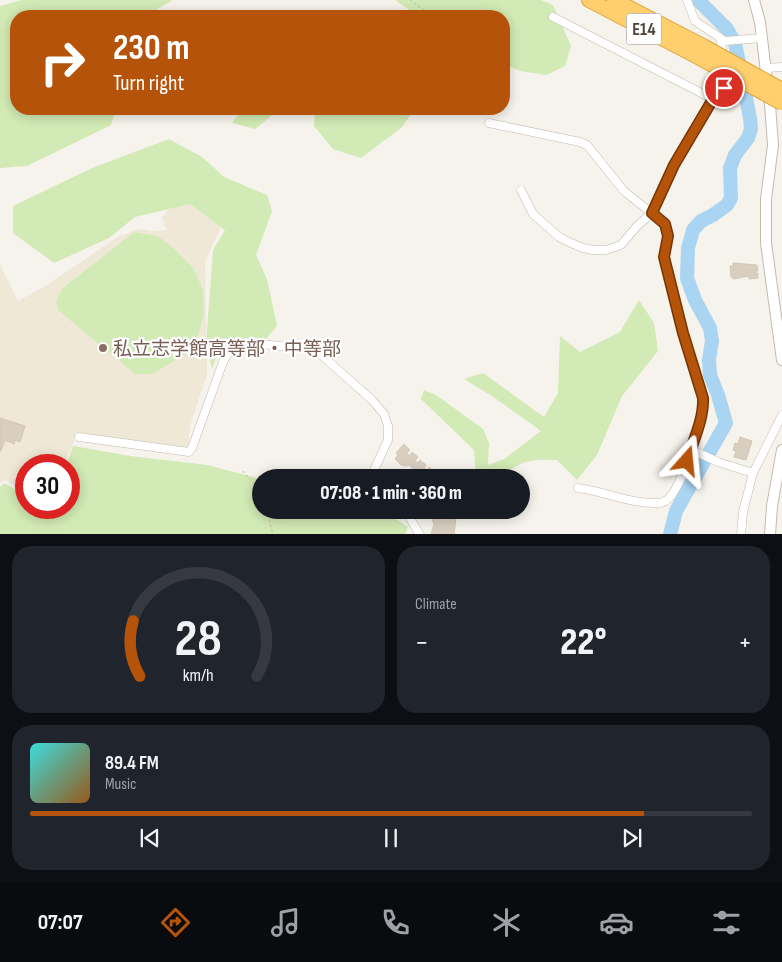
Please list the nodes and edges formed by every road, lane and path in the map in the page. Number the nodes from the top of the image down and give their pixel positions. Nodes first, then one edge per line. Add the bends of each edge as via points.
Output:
1 (410, 0) edge
2 (589, 0) edge
3 (614, 0) edge
4 (688, 0) edge
5 (754, 0) edge
6 (424, 10) edge
7 (553, 17) dead end
8 (720, 38) junction
9 (762, 38) junction
10 (701, 52) junction
11 (782, 67) edge
12 (766, 68) junction
13 (782, 90) edge
14 (713, 99) junction
15 (782, 103) edge
16 (489, 124) dead end
17 (777, 147) edge
18 (521, 190) dead end
19 (652, 213) junction
20 (782, 360) edge
21 (782, 416) edge
22 (79, 437) dead end
23 (693, 450) junction
24 (782, 450) edge
25 (375, 469) edge
26 (243, 471) dead end
27 (753, 473) junction
28 (252, 482) edge
29 (578, 488) dead end
30 (269, 519) edge
31 (411, 519) edge
32 (273, 534) edge
33 (420, 534) edge
34 (741, 534) edge
35 (770, 534) edge

1 - 6 path
2 - 10 highway, E14
3 - 10 highway, E14
4 - 8 street via 695,21
5 - 9 street
7 - 14 street
8 - 9 street via 725,42
8 - 14 street via 726,82
9 - 12 street
10 - 13 highway, E14, bridge
10 - 15 highway, E14, bridge
11 - 12 street
12 - 17 street
14 - 19 street via 674,165
16 - 19 street via 587,145 624,191
17 - 20 street via 766,200 766,243
18 - 19 street via 533,214 559,236 594,250 621,245
19 - 23 street via 667,230 664,257 703,398
21 - 27 street
22 - 25 street via 189,452 230,350 237,344 251,343 300,348 318,352 384,414 388,440
23 - 27 street
23 - 29 street via 671,496 660,503 624,499
24 - 35 street
26 - 28 path
27 - 34 street
30 - 32 path
31 - 33 street

